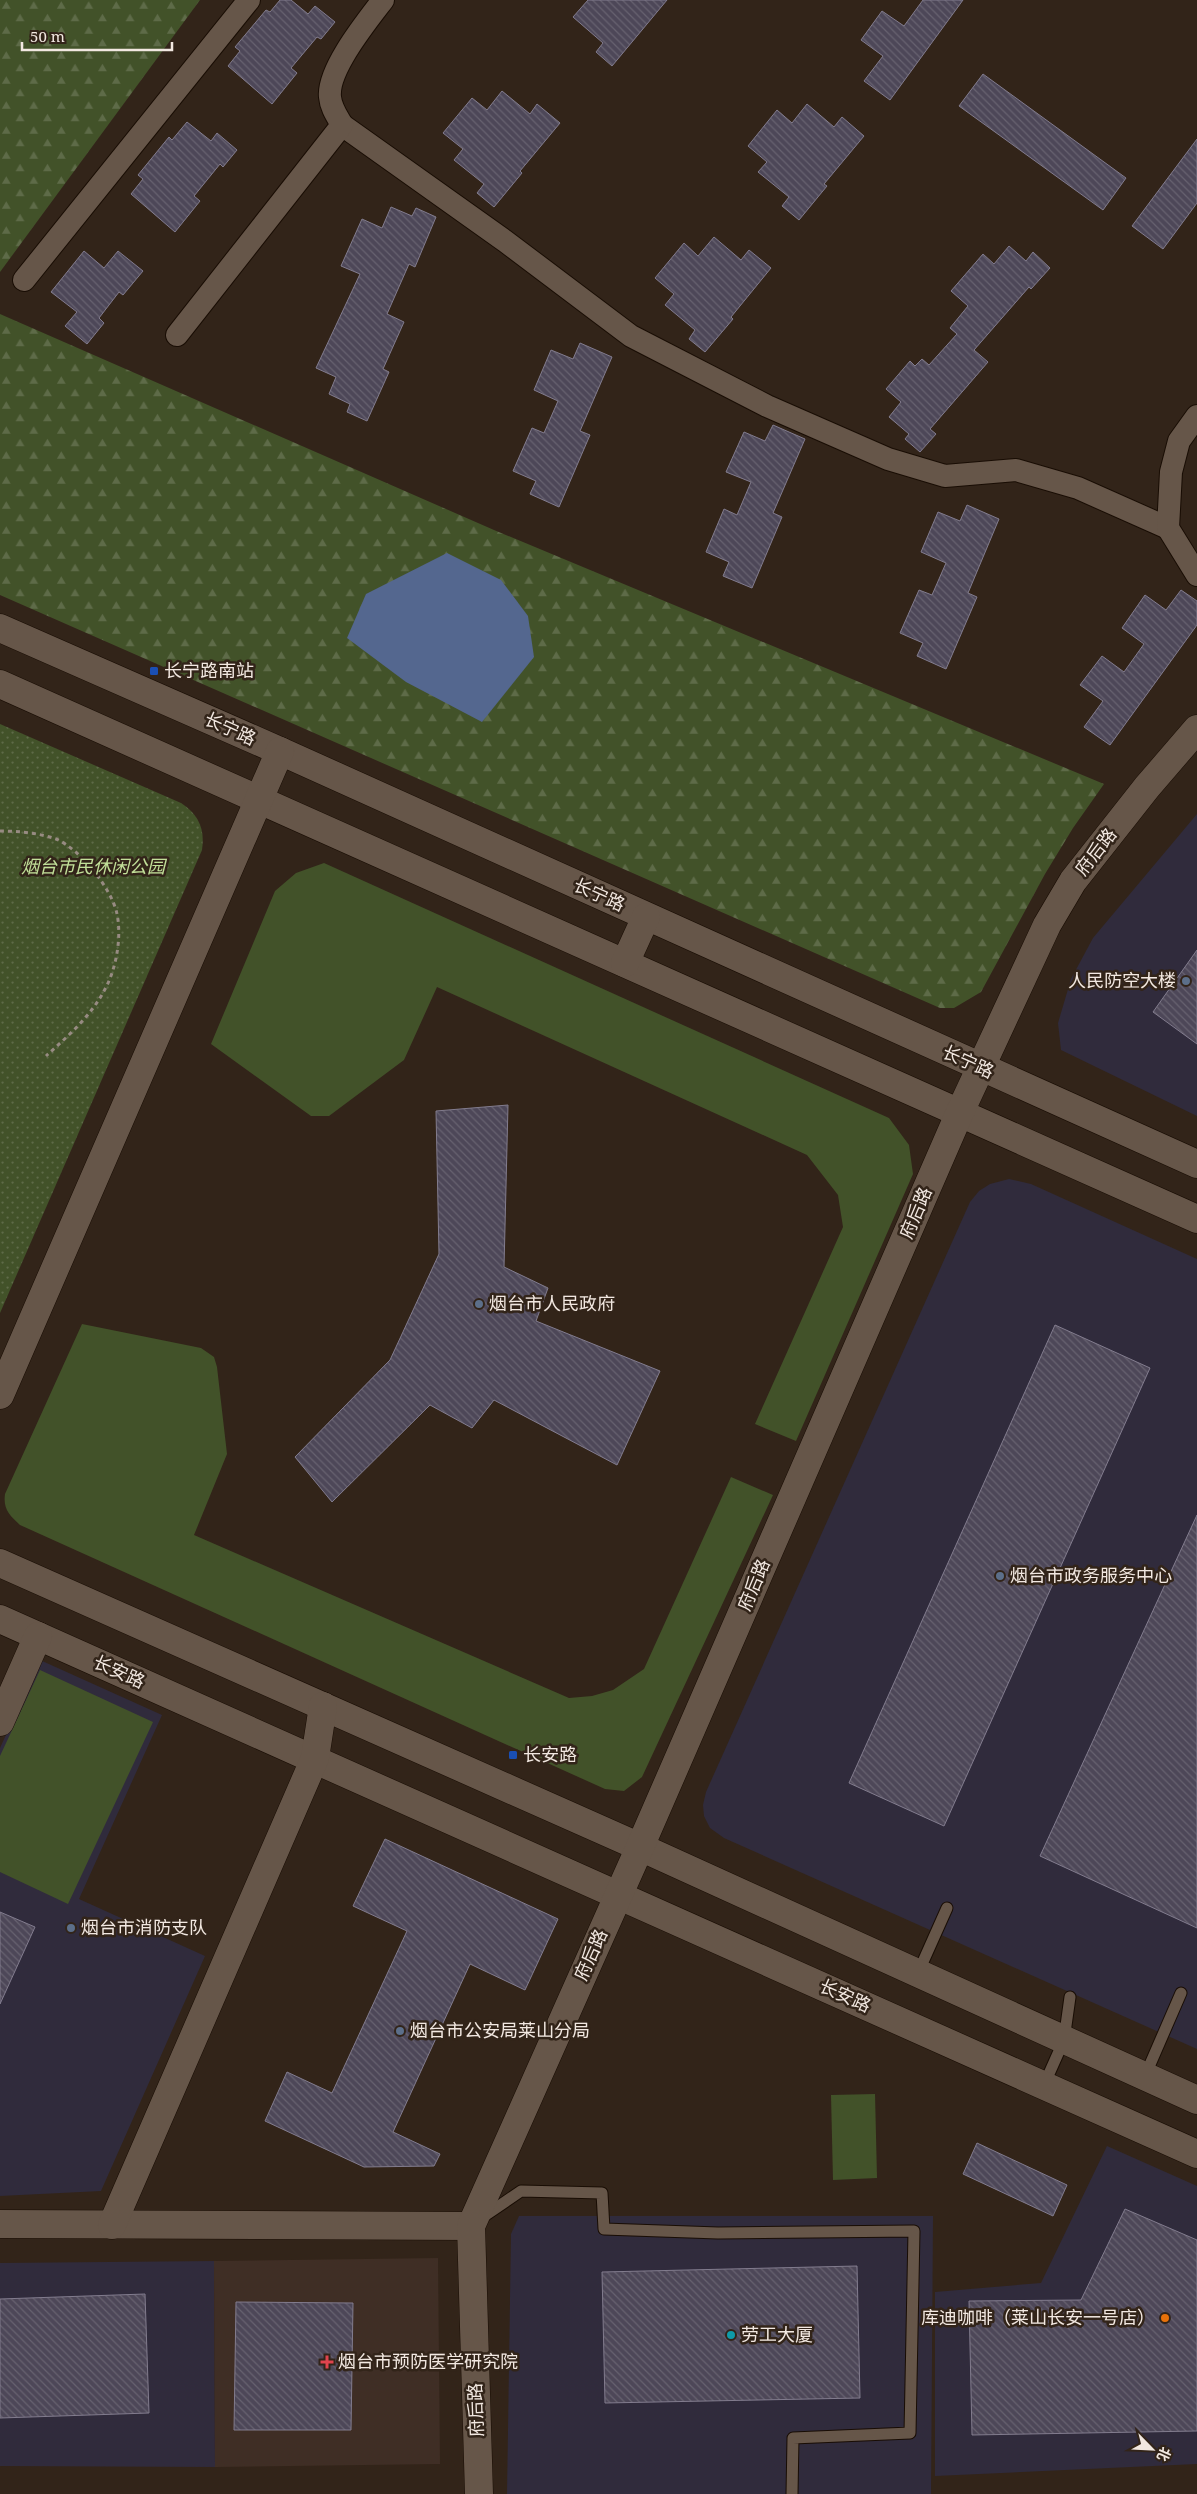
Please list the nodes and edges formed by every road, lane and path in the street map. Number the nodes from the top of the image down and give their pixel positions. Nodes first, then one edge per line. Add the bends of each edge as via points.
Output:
1 (249, 0) edge
2 (383, 0) edge
3 (342, 125) junction
4 (24, 280) dead end
5 (177, 335) dead end
6 (1197, 416) edge
7 (1168, 528) junction
8 (1197, 575) edge
9 (0, 628) edge
10 (0, 684) edge
11 (1197, 729) edge
12 (280, 751) junction
13 (259, 799) junction
14 (0, 831) edge
15 (646, 917) junction
16 (625, 963) junction
17 (46, 1056) dead end
18 (980, 1068) junction
19 (960, 1112) junction
20 (1197, 1164) edge
21 (1197, 1219) edge
22 (0, 1395) edge
23 (0, 1563) edge
24 (0, 1619) edge
25 (38, 1636) junction
26 (323, 1706) junction
27 (0, 1722) edge
28 (315, 1758) junction
29 (640, 1847) junction
30 (618, 1894) junction
31 (947, 1908) dead end
32 (918, 1973) junction
33 (1181, 1993) dead end
34 (1070, 1997) dead end
35 (1064, 2040) junction
36 (1144, 2076) junction
37 (1044, 2085) junction
38 (1197, 2100) edge
39 (1197, 2154) edge
40 (0, 2224) edge
41 (112, 2225) junction
42 (471, 2226) junction
43 (479, 2494) edge
44 (792, 2494) edge

1 - 4 street
2 - 3 street via 353,39 339,65 329,95
3 - 5 street
3 - 7 street via 631,336 767,406 888,459 945,476 1016,470 1078,488
6 - 7 street via 1179,441 1171,472
7 - 8 street
9 - 12 street, 长宁路
10 - 13 street
11 - 18 street, 府后路 via 1072,881 1047,925
12 - 13 street
12 - 15 street, 长宁路
13 - 16 street
13 - 22 street
14 - 17 path via 18,831 57,840 86,860 109,893 118,913 118,947 104,990 86,1017
15 - 16 street
15 - 18 street, 长宁路
16 - 19 street
18 - 19 street, 府后路
18 - 20 street, 长宁路
19 - 21 street
19 - 29 street, 府后路
23 - 26 street
24 - 25 street, 长安路
25 - 27 street
25 - 28 street, 长安路
26 - 28 street
26 - 29 street
28 - 30 street, 长安路
28 - 41 street
29 - 30 street, 府后路
29 - 32 street
30 - 37 street, 长安路
30 - 42 street, 府后路
31 - 32 lane
32 - 35 street
33 - 36 lane
34 - 35 lane
35 - 36 street
35 - 37 lane
36 - 38 street
37 - 39 street, 长安路
40 - 41 street
41 - 42 street
42 - 43 street, 府后路
42 - 44 lane via 521,2191 602,2193 604,2230 914,2231 910,2433 793,2438

